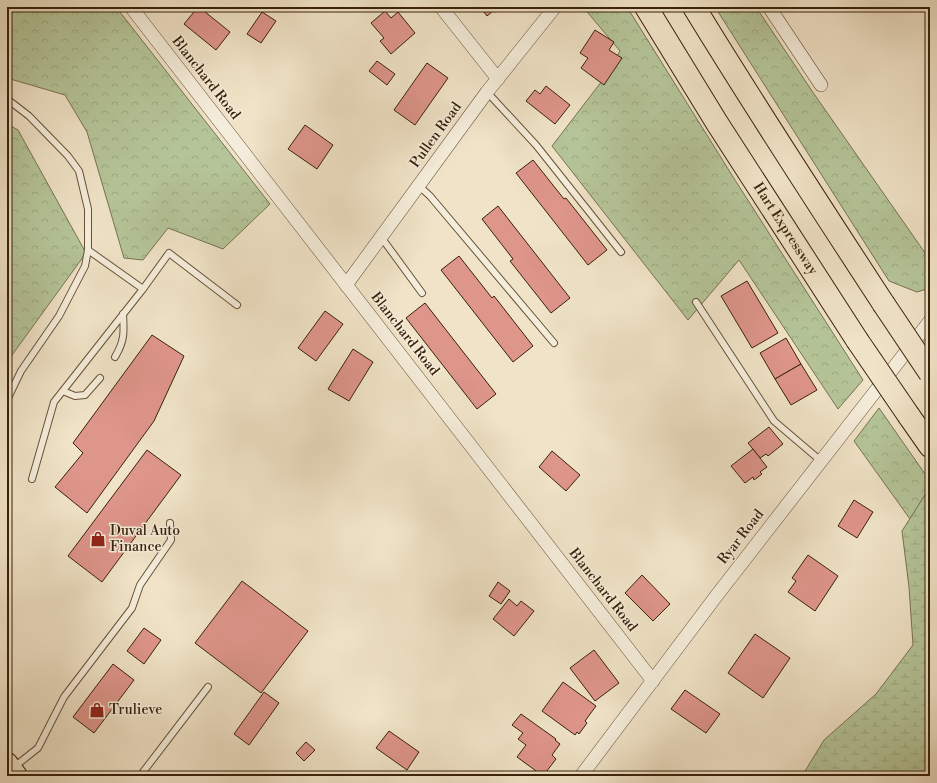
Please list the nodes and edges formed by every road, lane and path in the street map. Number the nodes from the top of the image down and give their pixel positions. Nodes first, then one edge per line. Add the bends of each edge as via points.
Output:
1 (131, 7) edge
2 (441, 7) edge
3 (555, 7) edge
4 (646, 7) edge
5 (694, 7) edge
6 (769, 7) edge
7 (498, 79) junction
8 (821, 85) dead end
9 (487, 92) junction
10 (7, 99) edge
11 (419, 186) junction
12 (381, 237) junction
13 (88, 250) junction
14 (621, 252) dead end
15 (346, 285) junction
16 (143, 289) junction
17 (422, 293) dead end
18 (696, 302) dead end
19 (237, 305) dead end
20 (123, 314) junction
21 (930, 321) edge
22 (554, 343) dead end
23 (116, 357) dead end
24 (930, 373) edge
25 (100, 378) dead end
26 (63, 391) junction
27 (7, 400) edge
28 (930, 446) edge
29 (821, 461) junction
30 (32, 479) dead end
31 (170, 523) dead end
32 (653, 681) junction
33 (208, 687) dead end
34 (12, 770) edge
35 (140, 776) edge
36 (581, 776) edge

1 - 15 street, Blanchard Road
2 - 7 street
3 - 7 street, Pullen Road
4 - 28 highway, Hart Expressway, bridge via 717,123 857,340
5 - 24 highway, bridge via 813,197
6 - 8 street
7 - 9 street, Pullen Road
9 - 11 street, Pullen Road
9 - 14 lane via 536,145
10 - 13 lane via 29,116 79,171 88,209
11 - 12 street, Pullen Road
11 - 22 lane
12 - 15 street, Pullen Road
12 - 17 lane
13 - 16 lane
13 - 27 lane via 85,266 59,316 21,371
15 - 32 street, Blanchard Road
16 - 19 lane via 169,253
16 - 20 lane
18 - 29 lane via 774,421
20 - 23 lane via 124,337
20 - 26 lane
21 - 29 street, Ryar Road
25 - 26 lane via 85,395 75,396
26 - 30 lane via 54,402
29 - 32 street, Ryar Road
31 - 34 lane via 172,540 140,585 132,608 64,697 38,748
32 - 36 street, Ryar Road
33 - 35 lane

